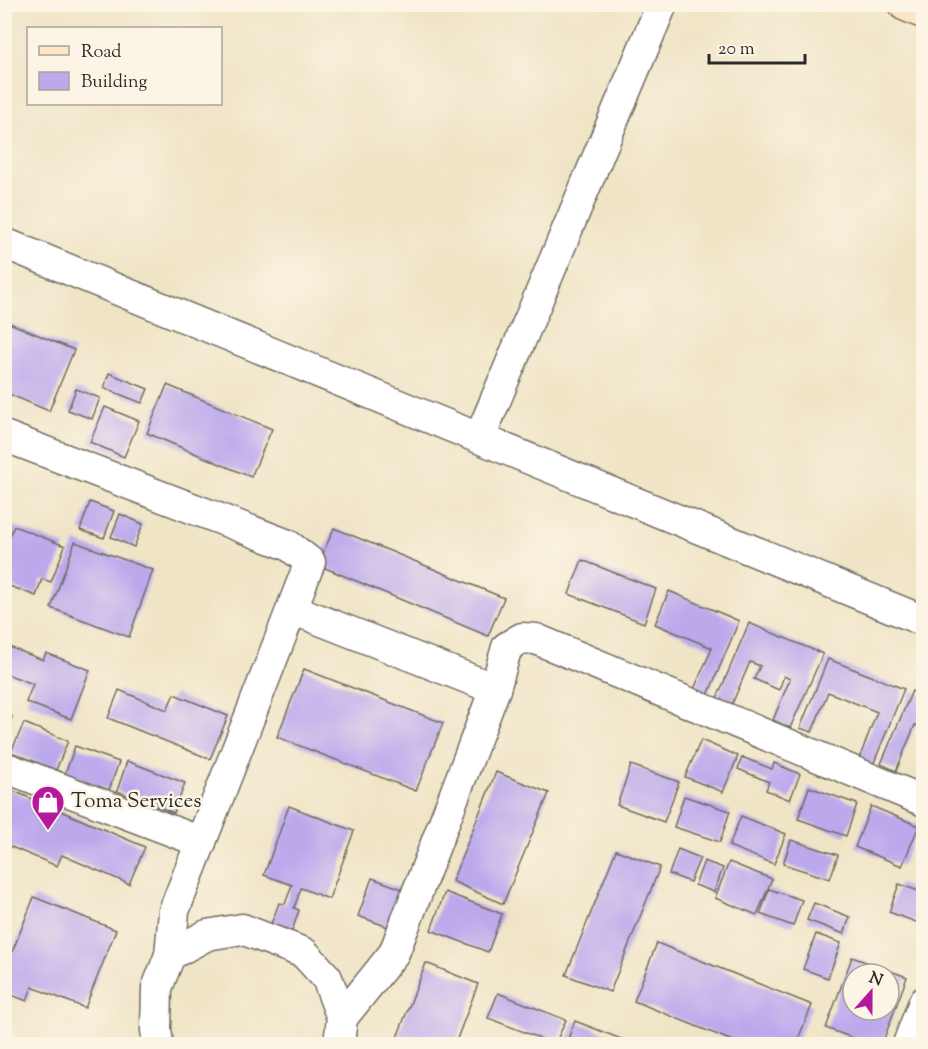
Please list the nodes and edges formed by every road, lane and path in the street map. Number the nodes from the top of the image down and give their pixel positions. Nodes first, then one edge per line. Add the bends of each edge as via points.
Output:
1 (662, 4) edge
2 (905, 4) edge
3 (924, 12) edge
4 (4, 243) edge
5 (4, 436) edge
6 (480, 437) junction
7 (291, 609) junction
8 (924, 621) edge
9 (495, 689) junction
10 (4, 767) edge
11 (924, 801) edge
12 (201, 842) junction
13 (170, 955) junction
14 (924, 1002) edge
15 (341, 1031) edge
16 (158, 1044) edge
17 (908, 1044) edge

1 - 6 street
2 - 3 main road
4 - 6 street
5 - 7 street via 288,545 310,562
6 - 8 street
7 - 9 street
7 - 12 street
9 - 11 street via 507,647 522,638 536,639
9 - 15 street via 394,953
10 - 12 street
12 - 13 street via 174,911
13 - 15 street via 207,935 242,930 304,953 327,978
13 - 16 street via 157,988
14 - 17 street

